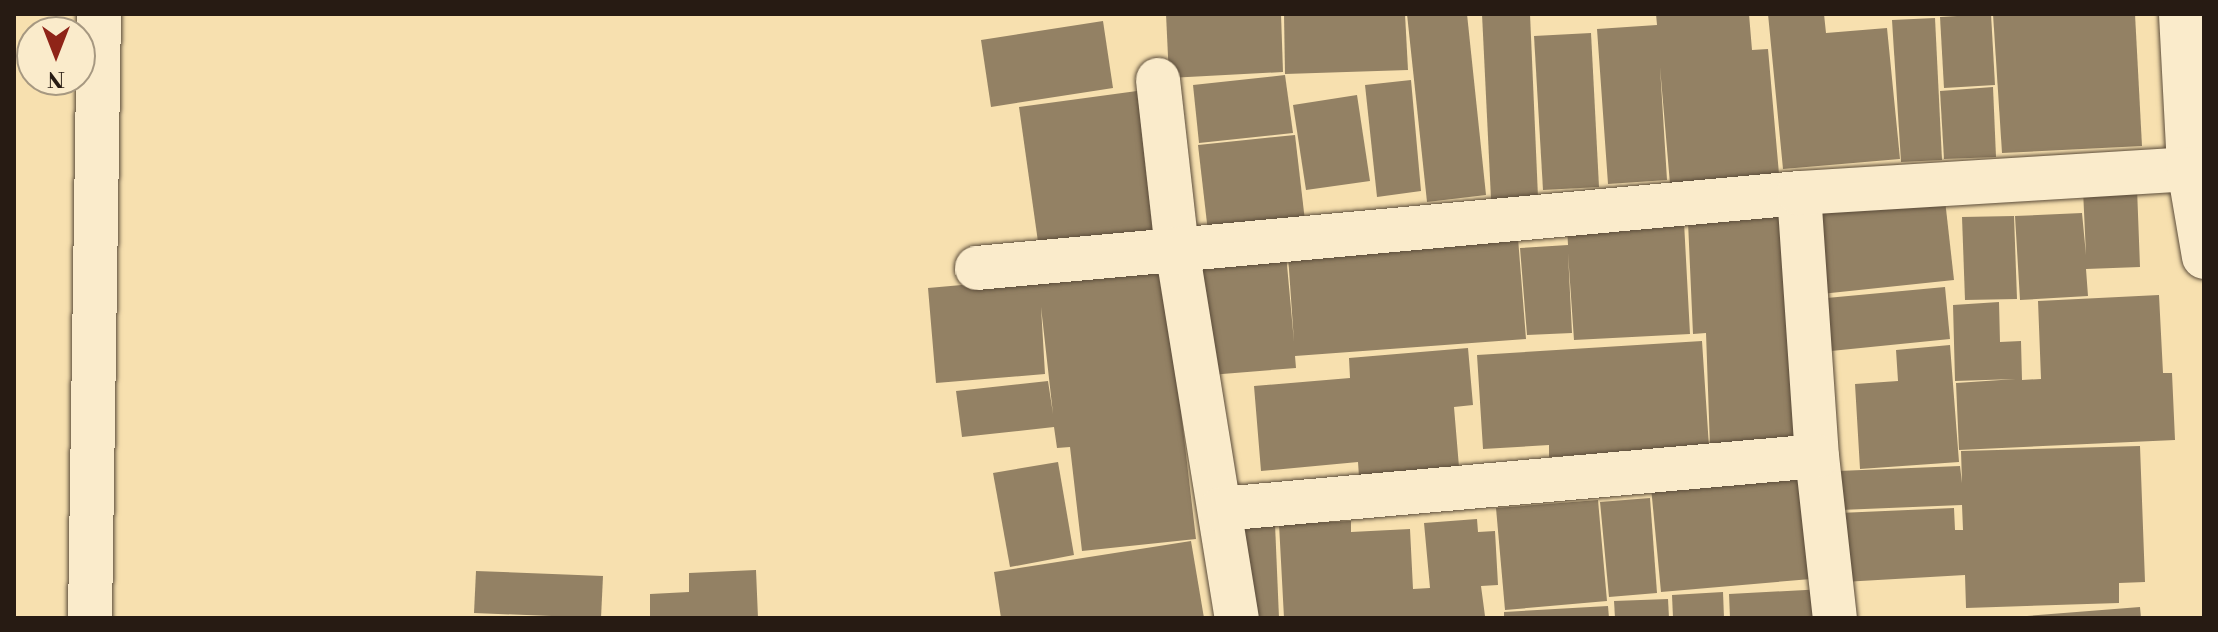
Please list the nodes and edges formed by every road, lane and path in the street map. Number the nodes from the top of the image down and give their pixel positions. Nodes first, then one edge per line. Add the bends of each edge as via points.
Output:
1 (99, 14) edge
2 (2181, 14) edge
3 (1158, 80) dead end
4 (2189, 169) junction
5 (1799, 193) junction
6 (1177, 249) junction
7 (2204, 257) edge
8 (977, 268) dead end
9 (1817, 456) junction
10 (1221, 509) junction
11 (90, 618) edge
12 (1237, 618) edge
13 (1835, 618) edge

1 - 11 street
2 - 4 street
3 - 6 street
4 - 5 street
4 - 7 street
5 - 6 street
5 - 9 street
6 - 8 street
6 - 10 street
9 - 10 street
9 - 13 street
10 - 12 street

